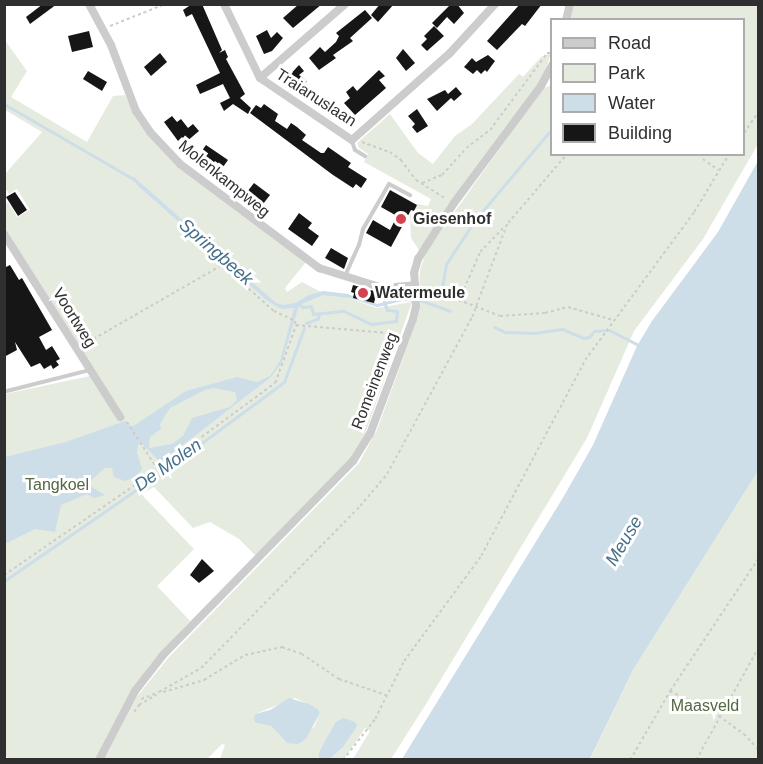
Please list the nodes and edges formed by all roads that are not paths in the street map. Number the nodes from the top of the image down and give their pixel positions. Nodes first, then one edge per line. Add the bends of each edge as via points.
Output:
1 (89, 4) edge
2 (224, 4) edge
3 (345, 4) edge
4 (495, 4) edge
5 (550, 68) edge
6 (260, 78) junction
7 (352, 140) junction
8 (365, 156) dead end
9 (410, 195) dead end
10 (4, 234) edge
11 (345, 277) junction
12 (415, 290) junction
13 (90, 370) junction
14 (7, 391) dead end
15 (120, 417) dead end
16 (99, 759) edge

1 - 11 street, Molenkampweg via 103,28 136,111 180,164 319,268
2 - 6 street, Traianuslaan
3 - 6 street
4 - 7 street, Traianuslaan via 450,53
5 - 12 street, Romeinenweg via 418,259
6 - 7 street, Traianuslaan
7 - 8 lane via 355,150
9 - 11 lane via 389,184 363,229
10 - 13 street, Voortweg
11 - 12 street, Molenkampweg via 383,288
12 - 16 street, Romeinenweg via 416,306 408,335 370,434 354,461 163,655 129,703
13 - 14 lane
13 - 15 street, Voortweg

